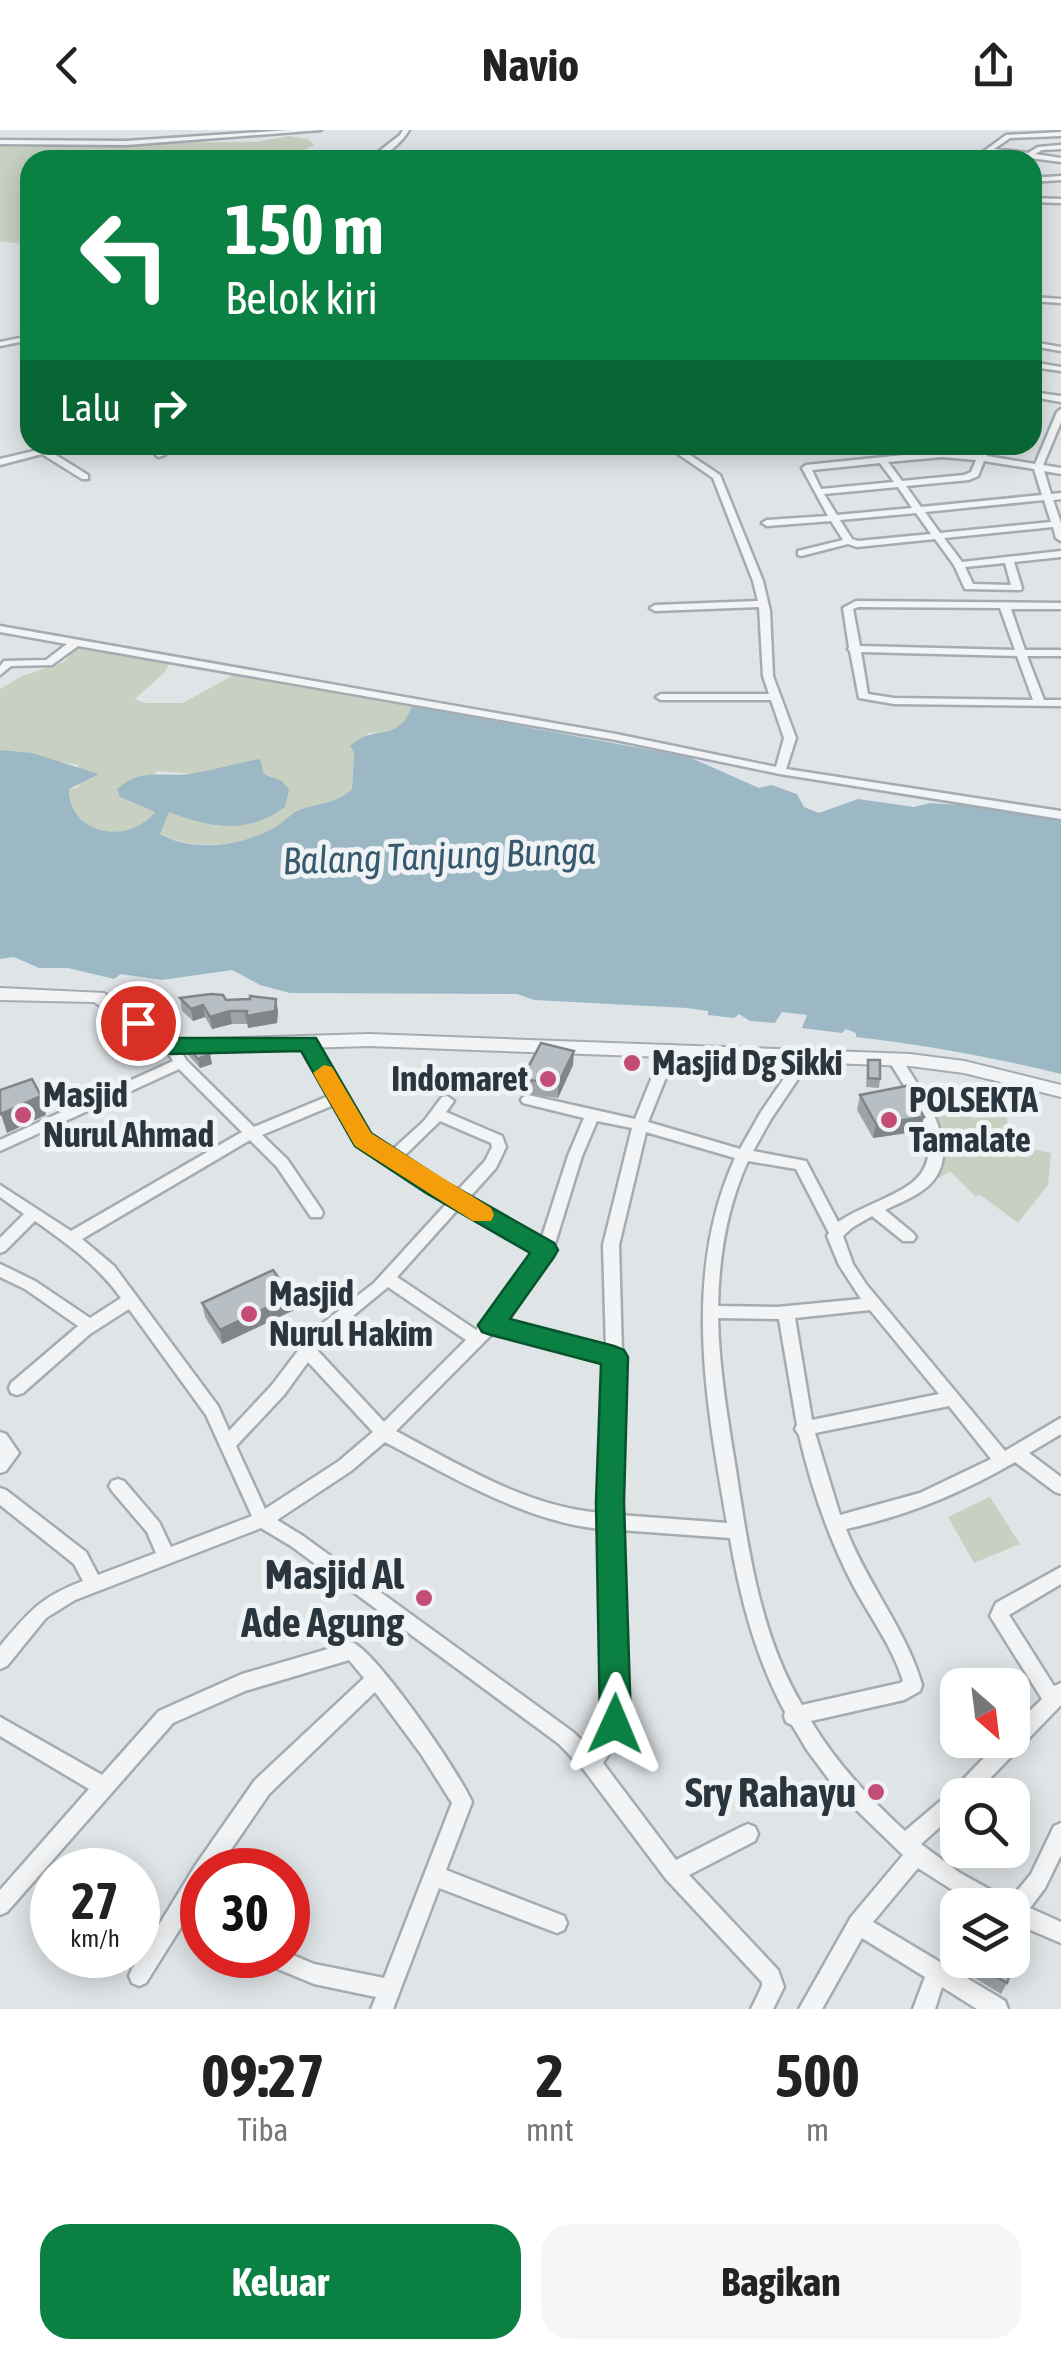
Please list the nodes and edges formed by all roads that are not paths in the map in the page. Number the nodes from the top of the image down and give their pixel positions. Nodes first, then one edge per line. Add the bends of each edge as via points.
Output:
1 (318, 130) edge
2 (406, 130) edge
3 (1061, 134) edge
4 (0, 142) edge
5 (385, 150) edge
6 (989, 150) edge
7 (1061, 412) edge
8 (1057, 433) edge
9 (31, 455) edge
10 (49, 455) edge
11 (686, 455) edge
12 (940, 455) edge
13 (959, 455) edge
14 (984, 455) edge
15 (982, 458) junction
16 (882, 460) junction
17 (0, 462) edge
18 (1038, 467) junction
19 (1061, 471) edge
20 (85, 477) dead end
21 (900, 485) junction
22 (818, 492) junction
23 (1061, 496) edge
24 (1046, 497) junction
25 (918, 510) junction
26 (834, 518) junction
27 (767, 523) dead end
28 (1056, 524) junction
29 (940, 537) junction
30 (1061, 538) edge
31 (849, 541) junction
32 (800, 553) dead end
33 (1061, 554) edge
34 (1008, 560) junction
35 (958, 565) junction
36 (764, 604) junction
37 (1006, 606) junction
38 (1061, 606) edge
39 (654, 608) dead end
40 (0, 629) edge
41 (75, 643) junction
42 (853, 648) junction
43 (1021, 652) junction
44 (1061, 653) edge
45 (0, 672) edge
46 (661, 697) dead end
47 (775, 697) junction
48 (1040, 703) junction
49 (1061, 703) edge
50 (780, 771) junction
51 (1061, 815) edge
52 (0, 994) edge
53 (308, 1043) junction
54 (170, 1046) junction
55 (670, 1050) junction
56 (805, 1058) junction
57 (895, 1059) junction
58 (181, 1063) junction
59 (1061, 1092) edge
60 (338, 1098) junction
61 (528, 1100) dead end
62 (593, 1114) junction
63 (640, 1125) junction
64 (252, 1132) junction
65 (0, 1146) edge
66 (740, 1154) junction
67 (391, 1159) junction
68 (0, 1190) edge
69 (457, 1200) junction
70 (873, 1209) junction
71 (34, 1213) junction
72 (316, 1213) dead end
73 (836, 1231) junction
74 (71, 1238) junction
75 (908, 1238) dead end
76 (0, 1247) edge
77 (546, 1250) junction
78 (0, 1270) edge
79 (386, 1278) junction
80 (131, 1300) junction
81 (871, 1304) junction
82 (712, 1312) junction
83 (786, 1312) junction
84 (491, 1325) junction
85 (90, 1326) junction
86 (478, 1339) junction
87 (307, 1350) junction
88 (614, 1357) junction
89 (17, 1388) dead end
90 (953, 1398) junction
91 (1061, 1425) edge
92 (803, 1428) junction
93 (384, 1433) junction
94 (0, 1439) edge
95 (229, 1442) junction
96 (1009, 1457) junction
97 (0, 1466) edge
98 (118, 1486) dead end
99 (1061, 1487) edge
100 (0, 1495) edge
101 (262, 1520) junction
102 (610, 1524) junction
103 (836, 1524) junction
104 (734, 1530) junction
105 (167, 1556) junction
106 (1061, 1575) edge
107 (94, 1584) junction
108 (0, 1660) edge
109 (375, 1680) junction
110 (1057, 1696) edge
111 (793, 1716) junction
112 (0, 1726) edge
113 (591, 1763) junction
114 (977, 1778) edge
115 (102, 1786) junction
116 (940, 1817) edge
117 (1061, 1833) edge
118 (748, 1834) dead end
119 (220, 1848) edge
120 (910, 1850) junction
121 (673, 1872) junction
122 (432, 1876) junction
123 (972, 1888) edge
124 (1030, 1889) edge
125 (0, 1905) edge
126 (1030, 1920) edge
127 (557, 1922) dead end
128 (858, 1924) junction
129 (180, 1925) edge
130 (1061, 1933) edge
131 (160, 1950) edge
132 (310, 1972) edge
133 (936, 1974) junction
134 (385, 1999) edge
135 (762, 2009) edge
136 (810, 2009) edge
137 (924, 2009) edge
138 (997, 2009) edge

1 - 4 street via 126,143
2 - 5 street
3 - 6 street via 1010,136
7 - 8 street
8 - 18 street
9 - 17 street
10 - 20 street
11 - 36 street via 722,484
12 - 16 street
13 - 15 street
14 - 15 street
15 - 18 street
15 - 21 street via 971,476
16 - 21 street
16 - 22 street via 806,468
18 - 19 street
18 - 24 street
21 - 22 street
21 - 25 street
22 - 26 street
23 - 24 street
24 - 25 street
24 - 28 street
25 - 26 street
25 - 29 street
26 - 27 street
26 - 31 street
28 - 29 street
28 - 30 street
29 - 31 street
29 - 35 street
31 - 32 street
33 - 34 street
34 - 35 street
34 - 35 street via 1016,588 969,587
36 - 39 street
36 - 47 street via 764,654
37 - 38 street
37 - 42 street via 852,604
37 - 43 street
40 - 41 street
41 - 45 street via 50,662 8,663
41 - 50 street
42 - 43 street
42 - 48 street via 860,693 867,697
43 - 44 street
43 - 48 street
46 - 47 street
47 - 50 street via 790,738
48 - 49 street
50 - 51 street
52 - 54 street via 98,997
53 - 54 street
53 - 55 street
53 - 60 street
54 - 58 street
55 - 56 street
55 - 63 street
56 - 57 street
56 - 66 street
57 - 59 street via 964,1067
57 - 70 street via 939,1150 922,1182
58 - 64 street
58 - 65 street
60 - 64 street
60 - 67 street via 363,1140
61 - 62 street
62 - 63 street
62 - 77 street
63 - 66 street
63 - 88 street via 612,1245
64 - 72 street
64 - 74 street
66 - 73 street via 801,1165
66 - 82 street via 714,1244
67 - 69 street
67 - 69 street via 442,1108 481,1131 498,1144 491,1164
68 - 71 street
69 - 77 street
69 - 79 street
70 - 73 street
70 - 75 street
71 - 74 street
71 - 76 street
73 - 81 street via 842,1261
74 - 80 street via 109,1270
77 - 84 street
78 - 85 street
79 - 86 street
79 - 87 street
80 - 85 street
80 - 95 street
81 - 83 street
81 - 90 street
82 - 83 street
82 - 104 street via 713,1378
83 - 92 street
84 - 86 street
84 - 88 street
85 - 89 street
86 - 93 street
87 - 93 street
87 - 95 street
88 - 102 street
90 - 92 street
90 - 96 street
91 - 96 street
92 - 103 street
93 - 101 street
93 - 102 street via 521,1501
94 - 97 street via 11,1452
95 - 101 street
96 - 99 street
96 - 103 street via 913,1506
98 - 105 street via 153,1526
100 - 107 street via 80,1558
101 - 105 street
101 - 113 street via 530,1711
102 - 104 street
102 - 113 street via 618,1711
103 - 111 street via 913,1684
104 - 111 street
105 - 107 street
106 - 110 street via 999,1616
107 - 108 street via 40,1612
109 - 115 street via 352,1651 242,1683 166,1717
109 - 119 street via 262,1786
109 - 122 street via 446,1770 462,1802
110 - 114 street
111 - 120 street via 851,1795
112 - 115 street
113 - 121 street
115 - 125 street
116 - 120 street
117 - 124 street
118 - 121 street
120 - 123 street
120 - 128 street
121 - 135 street via 771,1977
122 - 127 street
122 - 134 street
126 - 130 street
128 - 133 street
128 - 136 street
129 - 131 street
132 - 134 street
133 - 137 street
133 - 138 street

